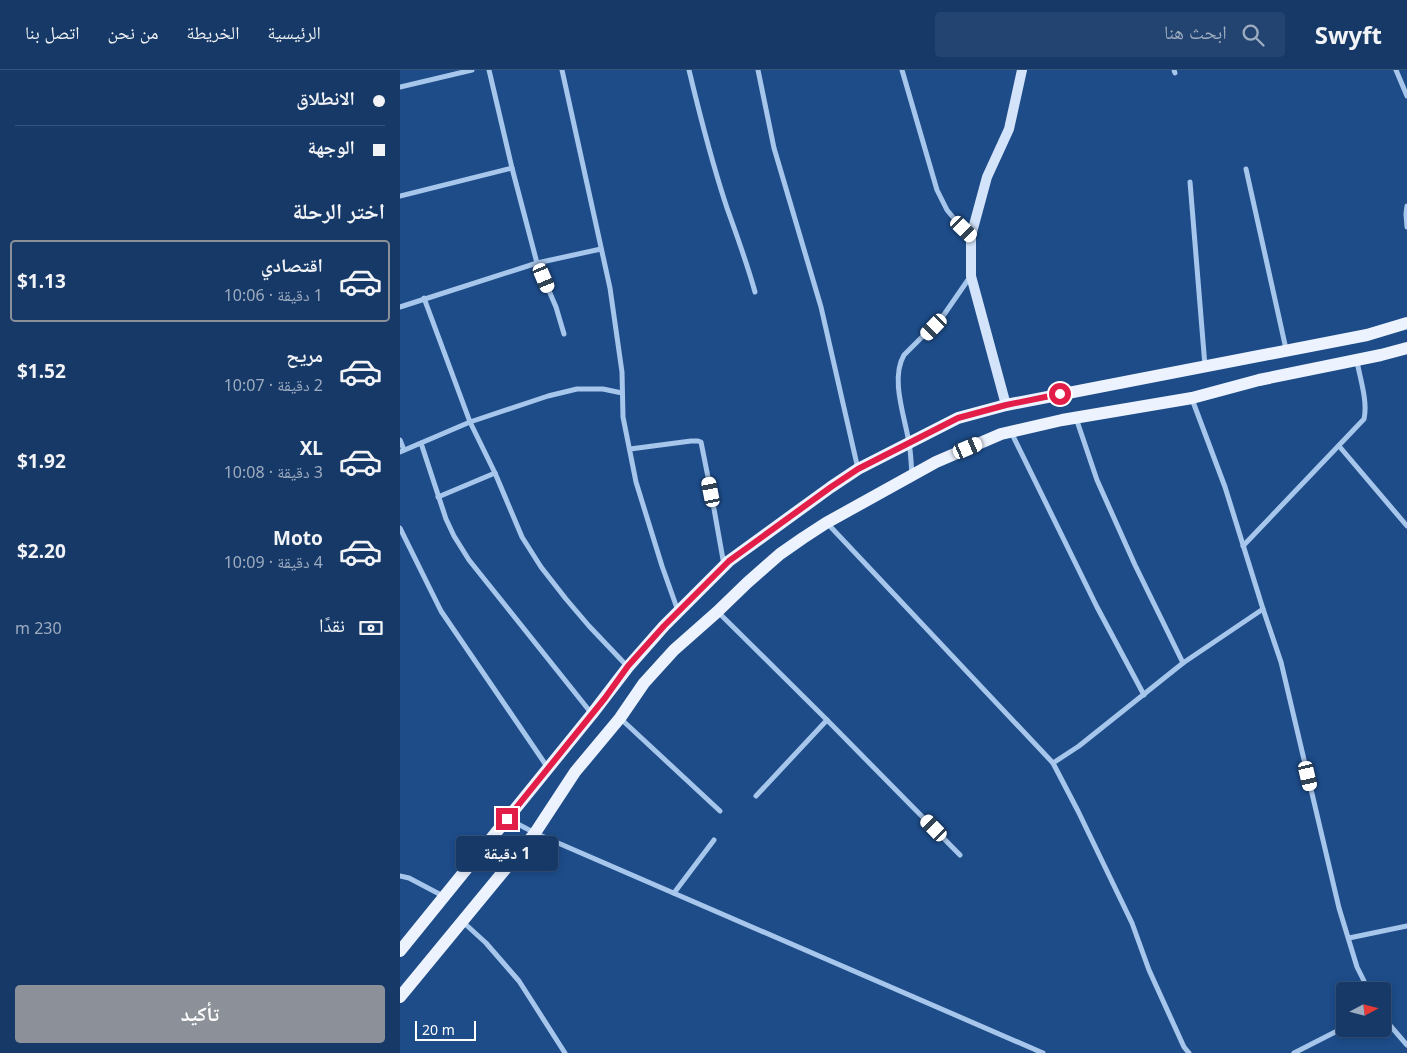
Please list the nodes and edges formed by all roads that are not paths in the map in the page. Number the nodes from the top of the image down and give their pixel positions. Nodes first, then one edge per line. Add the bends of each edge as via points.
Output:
1 (472, 70) edge
2 (489, 70) edge
3 (562, 70) edge
4 (689, 70) edge
5 (758, 70) edge
6 (902, 70) edge
7 (1022, 70) edge
8 (1396, 70) edge
9 (400, 87) edge
10 (1406, 93) edge
11 (512, 168) junction
12 (1246, 169) dead end
13 (1190, 182) dead end
14 (400, 196) edge
15 (1407, 206) edge
16 (1407, 227) edge
17 (971, 236) junction
18 (601, 249) junction
19 (537, 263) junction
20 (971, 276) junction
21 (755, 292) dead end
22 (424, 298) junction
23 (400, 307) edge
24 (1407, 323) edge
25 (564, 334) dead end
26 (1407, 348) edge
27 (1286, 350) junction
28 (1356, 360) junction
29 (1205, 366) junction
30 (622, 393) junction
31 (1192, 398) junction
32 (1006, 405) junction
33 (1076, 417) junction
34 (470, 422) junction
35 (1011, 432) junction
36 (400, 440) edge
37 (421, 443) junction
38 (909, 443) junction
39 (1339, 446) junction
40 (630, 449) junction
41 (402, 451) edge
42 (858, 469) junction
43 (495, 473) junction
44 (912, 474) junction
45 (438, 497) junction
46 (826, 523) junction
47 (1407, 526) edge
48 (400, 528) edge
49 (1243, 546) junction
50 (724, 567) junction
51 (1263, 609) junction
52 (678, 612) junction
53 (717, 612) junction
54 (1183, 663) junction
55 (628, 666) junction
56 (1144, 695) junction
57 (592, 714) junction
58 (620, 718) junction
59 (828, 720) junction
60 (1053, 763) junction
61 (548, 768) junction
62 (756, 796) dead end
63 (720, 811) dead end
64 (507, 819) junction
65 (535, 833) junction
66 (714, 840) dead end
67 (960, 854) dead end
68 (400, 876) edge
69 (674, 893) junction
70 (445, 897) junction
71 (462, 922) junction
72 (1407, 926) edge
73 (1349, 938) junction
74 (400, 951) edge
75 (1364, 982) edge
76 (400, 997) edge
77 (1391, 1026) edge
78 (1336, 1032) edge
79 (1407, 1045) edge
80 (565, 1053) edge
81 (1043, 1053) edge
82 (1189, 1053) edge
83 (1294, 1053) edge

1 - 9 street
2 - 11 street
3 - 18 street
4 - 21 street via 727,207
5 - 42 street via 774,148 821,307
6 - 17 street via 937,190 947,210
7 - 17 street via 1009,129 987,177
8 - 10 street
11 - 14 street
11 - 19 street
12 - 27 street
13 - 29 street
15 - 16 street
17 - 20 street
18 - 19 street
18 - 30 street via 610,288
19 - 22 street
19 - 25 street
20 - 32 street
20 - 38 street via 944,316 900,362 898,381
22 - 23 street
22 - 34 street
24 - 27 main road via 1367,335
26 - 28 main road
27 - 29 main road
28 - 31 main road
28 - 39 street via 1366,411 1364,418
29 - 32 main road
30 - 34 street via 577,389
30 - 40 street
31 - 33 main road
31 - 49 street
32 - 38 main road via 958,418
33 - 35 main road
33 - 54 street via 1098,480
34 - 37 street
34 - 43 street
35 - 44 main road
35 - 56 street
36 - 41 street
37 - 41 street
37 - 45 street
38 - 42 main road
38 - 44 street
39 - 47 street
39 - 49 street
40 - 50 street via 700,442
40 - 52 street via 636,482
42 - 50 main road
43 - 45 street
43 - 55 street via 522,537 541,567 589,626
44 - 46 main road
45 - 57 street via 446,520 469,560
46 - 53 main road via 780,554
46 - 60 street
48 - 61 street via 441,611
49 - 51 street
50 - 52 main road
51 - 54 street
51 - 73 street via 1281,662 1339,908
52 - 55 main road
53 - 58 main road via 674,650
53 - 59 street
54 - 56 street
55 - 57 main road
56 - 60 street
57 - 61 main road
58 - 63 street
58 - 65 main road via 576,772
59 - 62 street
59 - 67 street
60 - 82 street via 1132,923 1149,970
61 - 64 main road
64 - 65 street
64 - 70 main road
65 - 69 street
65 - 71 main road
66 - 69 street
68 - 70 street
69 - 81 street
70 - 74 main road
71 - 76 main road
71 - 80 street via 519,980
72 - 73 street
73 - 75 street
77 - 79 street
78 - 83 street

